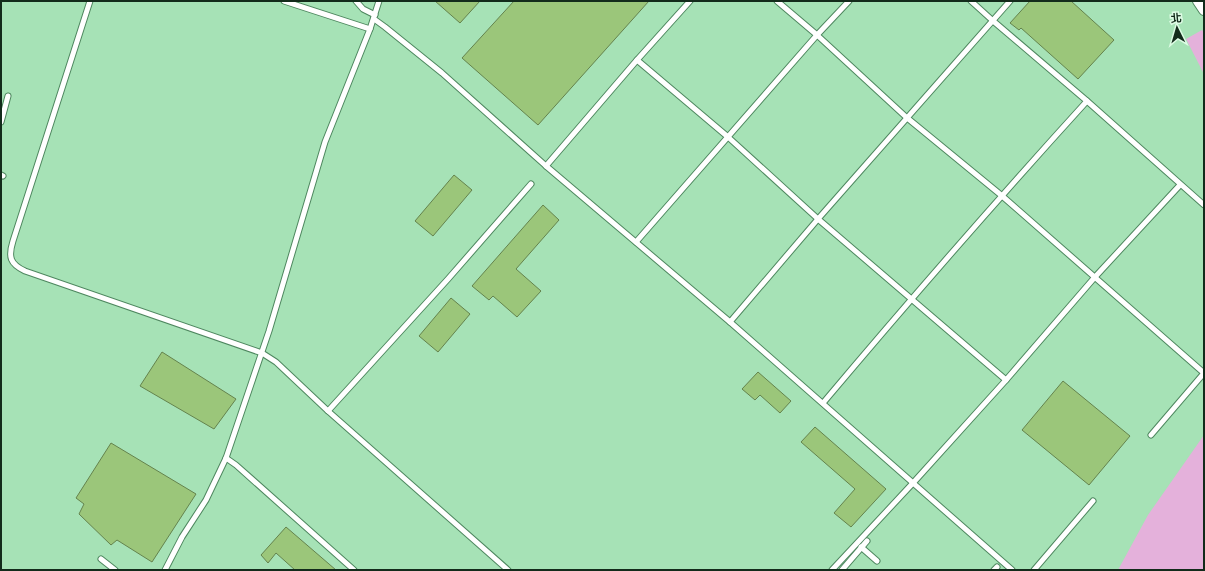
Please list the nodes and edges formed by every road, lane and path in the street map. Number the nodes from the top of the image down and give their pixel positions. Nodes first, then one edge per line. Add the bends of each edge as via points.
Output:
1 (90, 1) edge
2 (284, 1) edge
3 (356, 1) edge
4 (379, 1) edge
5 (690, 1) edge
6 (777, 1) edge
7 (849, 1) edge
8 (971, 1) edge
9 (1010, 1) edge
10 (1198, 1) edge
11 (1204, 10) edge
12 (374, 17) junction
13 (992, 20) junction
14 (370, 29) junction
15 (817, 35) junction
16 (637, 60) junction
17 (8, 96) dead end
18 (1087, 101) junction
19 (906, 117) junction
20 (1, 122) edge
21 (728, 137) junction
22 (546, 166) junction
23 (531, 184) dead end
24 (1180, 185) junction
25 (1001, 195) junction
26 (1204, 205) edge
27 (818, 218) junction
28 (636, 242) junction
29 (1095, 276) junction
30 (911, 298) junction
31 (730, 322) junction
32 (262, 353) junction
33 (1204, 373) edge
34 (1006, 380) junction
35 (823, 403) junction
36 (328, 411) junction
37 (1151, 434) dead end
38 (226, 458) junction
39 (913, 483) junction
40 (1093, 501) dead end
41 (867, 541) dead end
42 (862, 547) junction
43 (101, 559) dead end
44 (877, 561) dead end
45 (115, 570) edge
46 (165, 570) edge
47 (354, 570) edge
48 (508, 570) edge
49 (832, 570) edge
50 (842, 570) edge
51 (1012, 570) edge
52 (1034, 570) edge

1 - 32 lane via 13,241 10,252 12,261 16,268
2 - 14 lane
3 - 12 lane
4 - 12 lane
5 - 16 lane
6 - 15 lane
7 - 15 lane
8 - 13 lane
9 - 13 lane
10 - 11 street
12 - 14 lane
12 - 22 lane via 442,73
13 - 18 lane
13 - 19 lane
14 - 32 lane via 325,142
15 - 19 lane
15 - 21 lane
16 - 21 lane
16 - 22 lane
17 - 20 lane
18 - 24 lane
18 - 25 lane
19 - 25 lane
19 - 27 lane
21 - 27 lane
21 - 28 lane
22 - 28 lane
23 - 36 lane
24 - 26 lane
24 - 29 lane
25 - 29 lane
25 - 30 lane
27 - 30 lane
27 - 31 lane
28 - 31 lane
29 - 33 lane
29 - 34 lane
30 - 34 lane
30 - 35 lane
31 - 35 lane
32 - 36 lane via 276,362
32 - 38 lane
33 - 37 lane
34 - 39 lane
35 - 39 lane
36 - 48 lane
38 - 46 lane via 206,500 182,536
38 - 47 lane
39 - 49 lane
39 - 51 lane
40 - 52 lane
41 - 42 lane
42 - 44 lane
42 - 50 lane
43 - 45 lane

